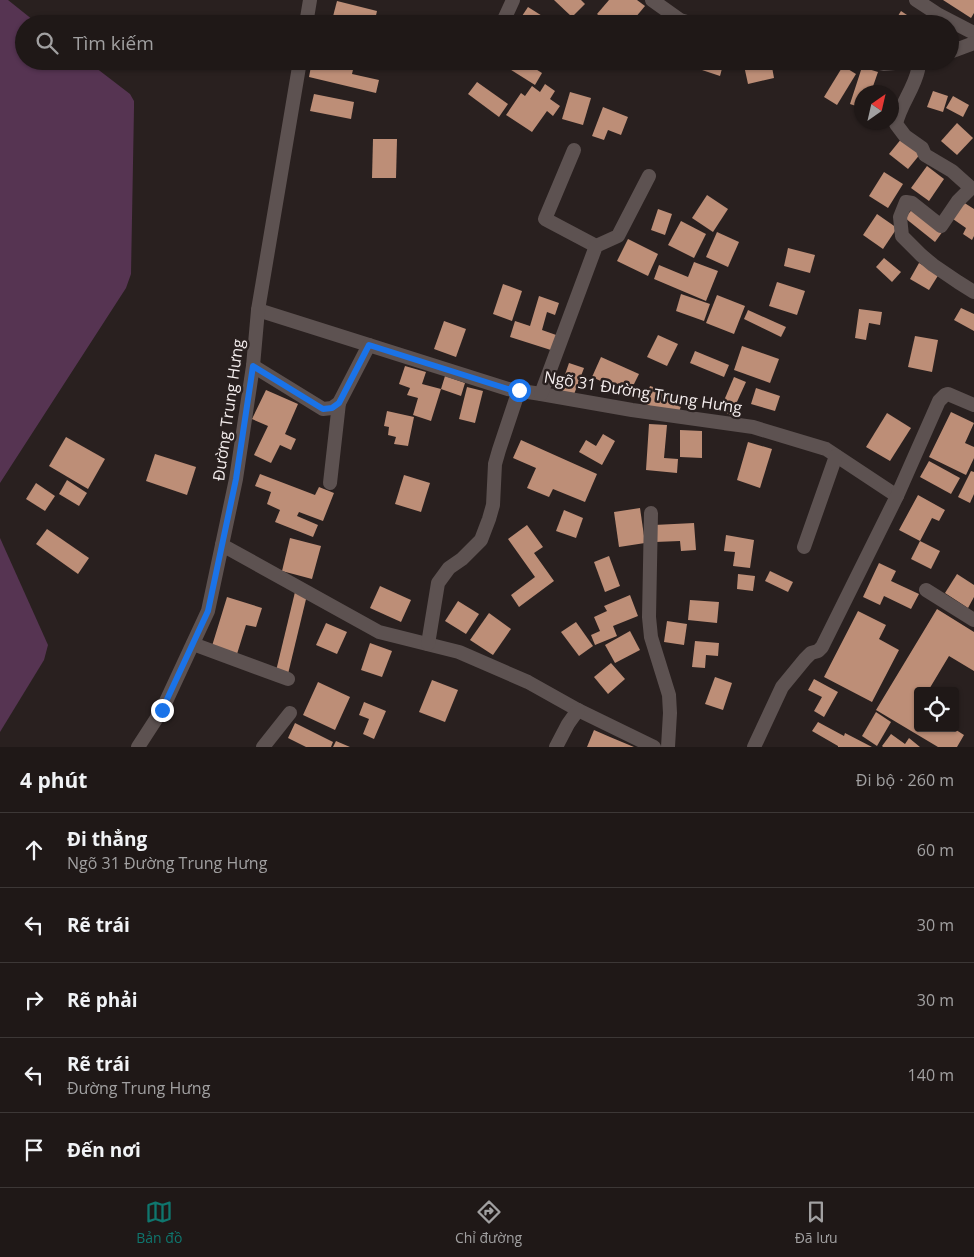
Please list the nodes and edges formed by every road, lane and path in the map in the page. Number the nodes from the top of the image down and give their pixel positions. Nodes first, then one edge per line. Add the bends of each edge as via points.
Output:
1 (310, 0) edge
2 (513, 0) edge
3 (652, 0) edge
4 (916, 0) edge
5 (308, 15) edge
6 (506, 15) edge
7 (673, 15) edge
8 (939, 15) edge
9 (959, 25) edge
10 (974, 33) edge
11 (974, 43) edge
12 (959, 49) edge
13 (298, 70) edge
14 (917, 70) edge
15 (574, 150) dead end
16 (649, 176) dead end
17 (596, 246) junction
18 (974, 292) edge
19 (258, 310) junction
20 (369, 345) junction
21 (253, 366) junction
22 (519, 390) junction
23 (541, 394) junction
24 (339, 403) junction
25 (974, 404) edge
26 (836, 456) junction
27 (330, 483) dead end
28 (897, 496) junction
29 (651, 513) dead end
30 (222, 545) junction
31 (804, 547) dead end
32 (926, 590) dead end
33 (974, 620) edge
34 (192, 644) junction
35 (428, 644) junction
36 (288, 679) dead end
37 (578, 710) junction
38 (290, 712) dead end
39 (138, 747) edge
40 (263, 747) edge
41 (556, 747) edge
42 (654, 747) edge
43 (668, 747) edge
44 (754, 747) edge

1 - 5 street
2 - 6 street
3 - 7 street
4 - 8 street
9 - 10 street
11 - 12 street
13 - 19 street, Đường Trung Hưng
14 - 18 street via 896,124 925,154 971,188 942,226 906,202 900,217 902,236 933,265
15 - 17 street via 545,219
16 - 17 street via 618,236
17 - 23 street
19 - 20 street, Ngõ 31 Đường Trung Hưng
19 - 21 street, Đường Trung Hưng
20 - 22 street, Ngõ 31 Đường Trung Hưng
20 - 24 street
21 - 24 street via 323,409
21 - 30 street, Đường Trung Hưng via 236,479
22 - 23 street, Ngõ 31 Đường Trung Hưng
22 - 35 street via 499,450 489,519 481,540 449,568 438,583
23 - 26 street, Ngõ 31 Đường Trung Hưng via 753,427
24 - 27 street
25 - 28 street via 948,394 942,397
26 - 28 street, Ngõ 31 Đường Trung Hưng
26 - 31 street
28 - 44 street via 822,647 811,653 782,687
29 - 43 street via 649,617 651,637 669,695
30 - 34 street, Đường Trung Hưng via 208,611
30 - 35 street via 379,632
32 - 33 street
34 - 36 street
34 - 39 street, Đường Trung Hưng via 162,710
35 - 37 street via 458,652 528,682
37 - 41 street
37 - 42 street
38 - 40 street

